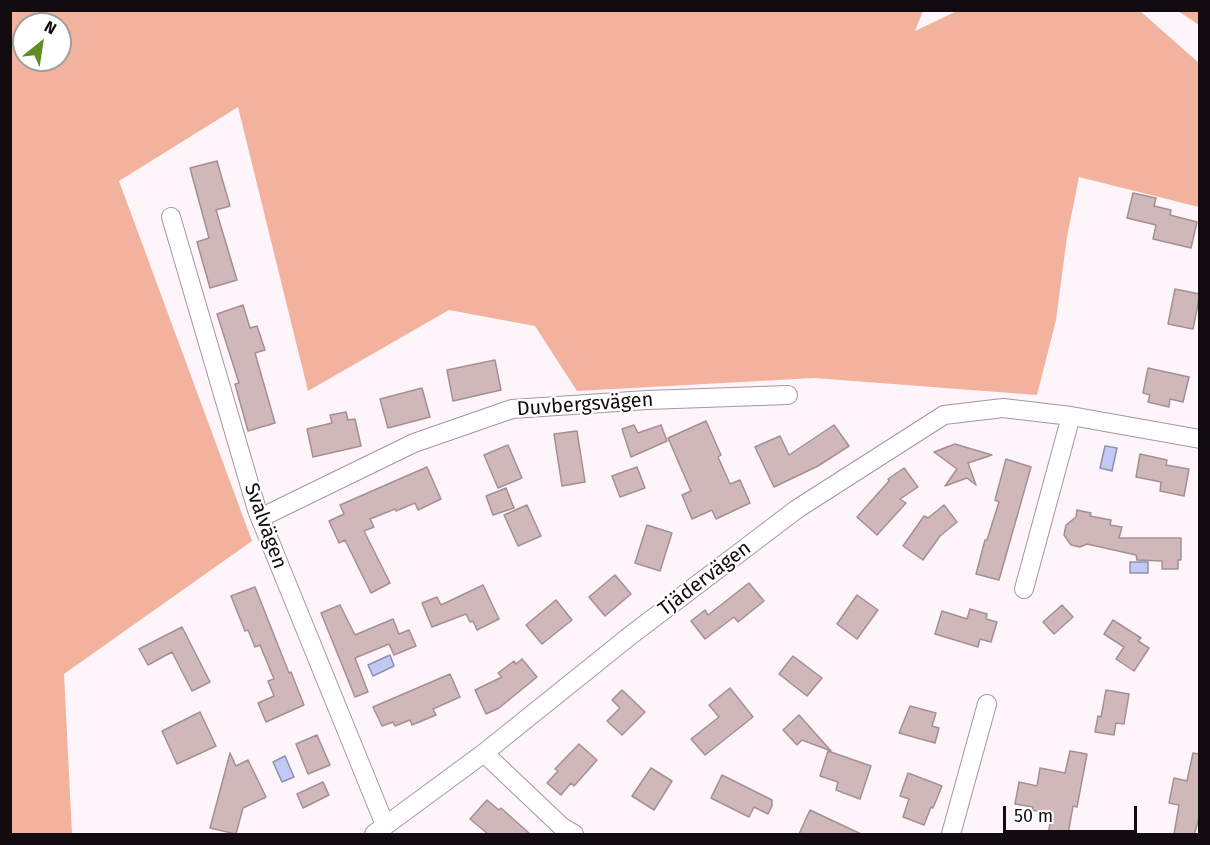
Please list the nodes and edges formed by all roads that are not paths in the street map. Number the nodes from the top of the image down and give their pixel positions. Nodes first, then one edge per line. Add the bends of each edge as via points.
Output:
1 (171, 217) dead end
2 (788, 395) dead end
3 (1071, 416) junction
4 (1200, 439) edge
5 (260, 518) junction
6 (1024, 589) dead end
7 (987, 704) dead end
8 (484, 753) junction
9 (380, 830) edge
10 (574, 834) edge
11 (951, 834) edge

1 - 5 street, Svalvägen
2 - 5 street, Duvbergsvägen via 512,409 414,443
3 - 4 street, Tjädervägen
3 - 6 street
3 - 8 street, Tjädervägen via 1004,408 944,415 796,509
5 - 9 street, Svalvägen
7 - 11 street
8 - 9 street, Tjädervägen
8 - 10 street

